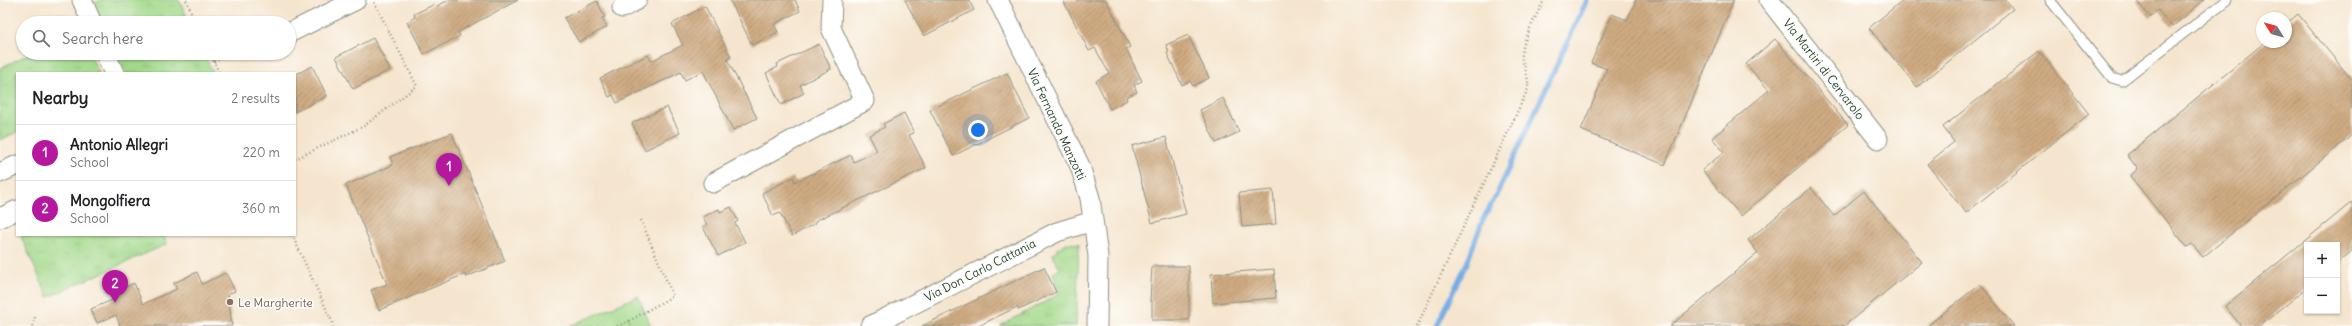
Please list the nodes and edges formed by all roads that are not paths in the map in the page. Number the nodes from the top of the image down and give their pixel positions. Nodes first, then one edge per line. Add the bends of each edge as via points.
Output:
1 (82, 0) edge
2 (356, 0) edge
3 (832, 0) edge
4 (998, 0) edge
5 (1769, 0) edge
6 (2050, 0) edge
7 (2227, 0) edge
8 (89, 16) edge
9 (296, 30) edge
10 (108, 60) edge
11 (114, 72) edge
12 (1878, 139) dead end
13 (16, 165) edge
14 (0, 173) edge
15 (713, 183) dead end
16 (16, 210) edge
17 (0, 218) edge
18 (1093, 221) junction
19 (870, 326) edge
20 (1097, 326) edge

1 - 8 street
2 - 9 street
3 - 15 street via 831,28 865,101
4 - 18 street, Via Fernando Manzotti via 1080,166 1090,198
5 - 12 street, Via Martiri di Cervarolo
6 - 7 lane via 2112,78 2122,81
10 - 11 street
13 - 14 street
16 - 17 street
18 - 19 street, Via Don Carlo Cattania via 1057,232
18 - 20 street, Via Fernando Manzotti via 1098,256

